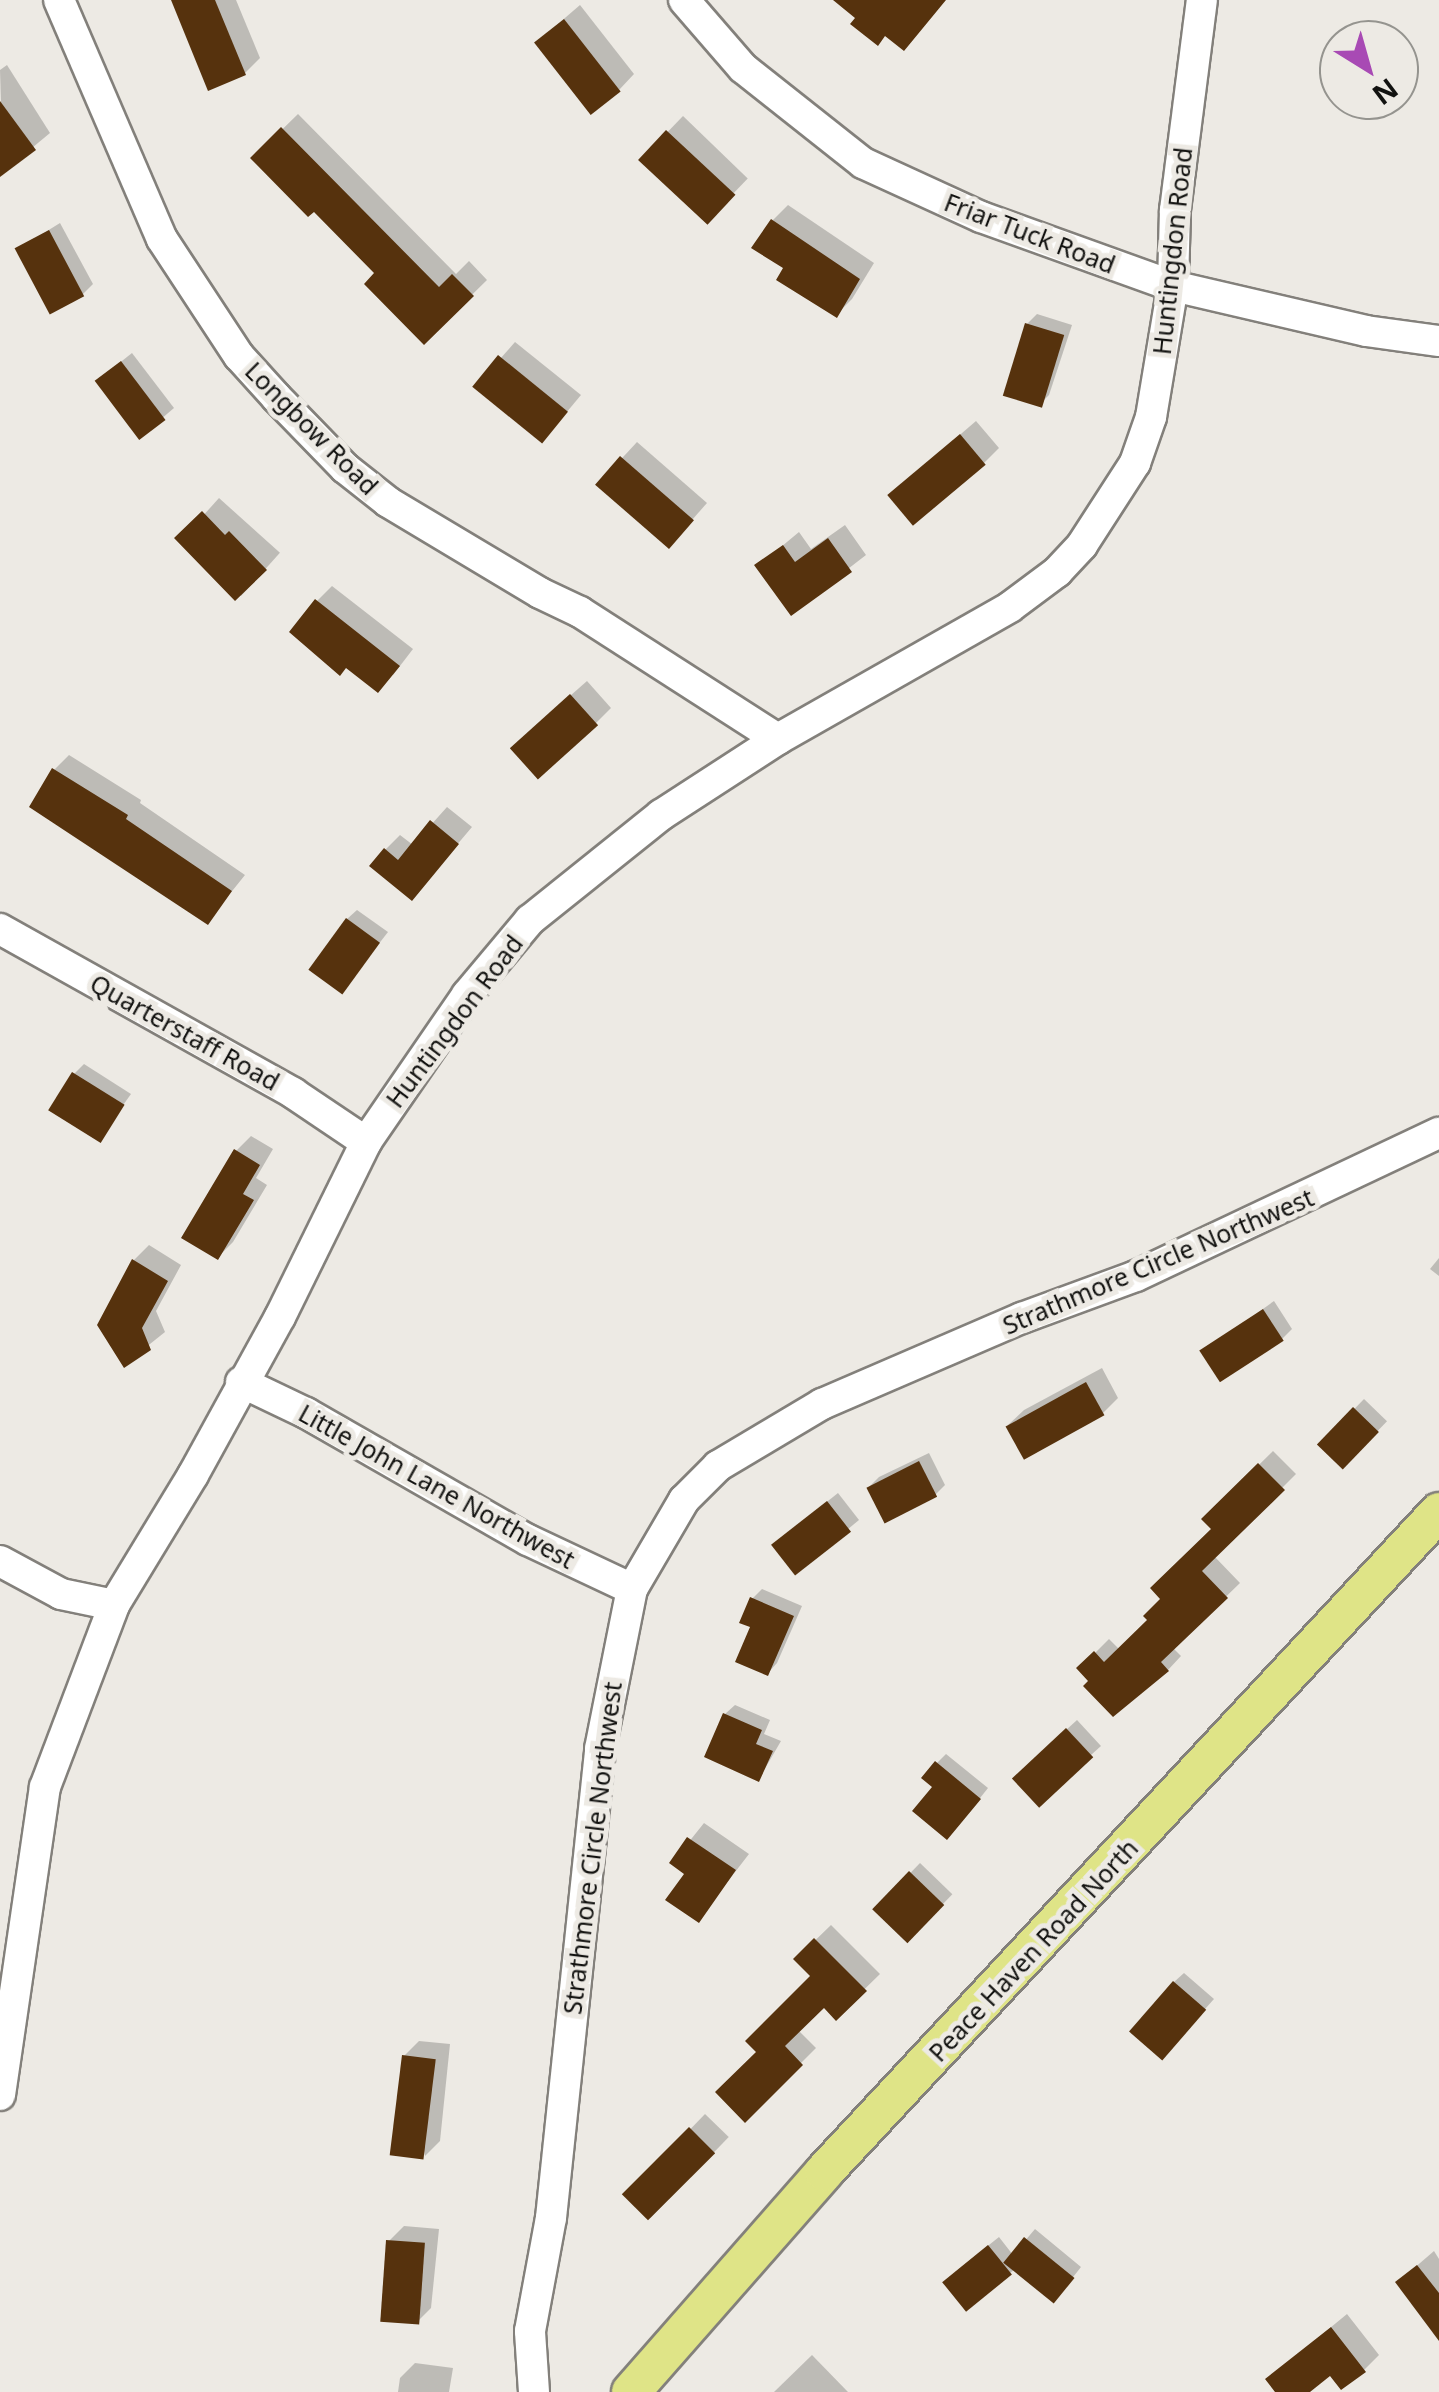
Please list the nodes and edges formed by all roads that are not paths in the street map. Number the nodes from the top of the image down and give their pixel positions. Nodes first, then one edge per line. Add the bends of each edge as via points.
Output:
1 (59, 0) edge
2 (684, 0) edge
3 (1202, 0) edge
4 (1173, 286) junction
5 (1439, 341) edge
6 (778, 739) junction
7 (0, 929) edge
8 (1439, 1133) edge
9 (366, 1142) junction
10 (241, 1382) junction
11 (1439, 1512) edge
12 (0, 1561) edge
13 (632, 1589) junction
14 (114, 1604) junction
15 (0, 2095) edge
16 (534, 2392) edge
17 (631, 2392) edge

1 - 6 street, Longbow Road via 162,238 239,356 345,468 388,502 580,612
2 - 4 street, Friar Tuck Road via 744,68 863,162 981,218
3 - 4 street, Huntingdon Road via 1175,210
4 - 5 street, Friar Tuck Road
4 - 6 street, Huntingdon Road via 1145,441 1082,545 1010,608
6 - 9 street, Huntingdon Road via 661,814 530,920 467,995
7 - 9 street, Quarterstaff Road via 294,1093
8 - 13 street, Strathmore Circle Northwest via 1154,1268 822,1404 758,1438 700,1481
9 - 10 street, Huntingdon Road
10 - 13 street, Little John Lane Northwest via 528,1540
10 - 14 street, Huntingdon Road
11 - 17 main road, Peace Haven Road North via 824,2172
12 - 14 street via 61,1594
13 - 16 street, Strathmore Circle Northwest via 600,1749 550,2218 530,2332
14 - 15 street, Huntingdon Road via 45,1787

